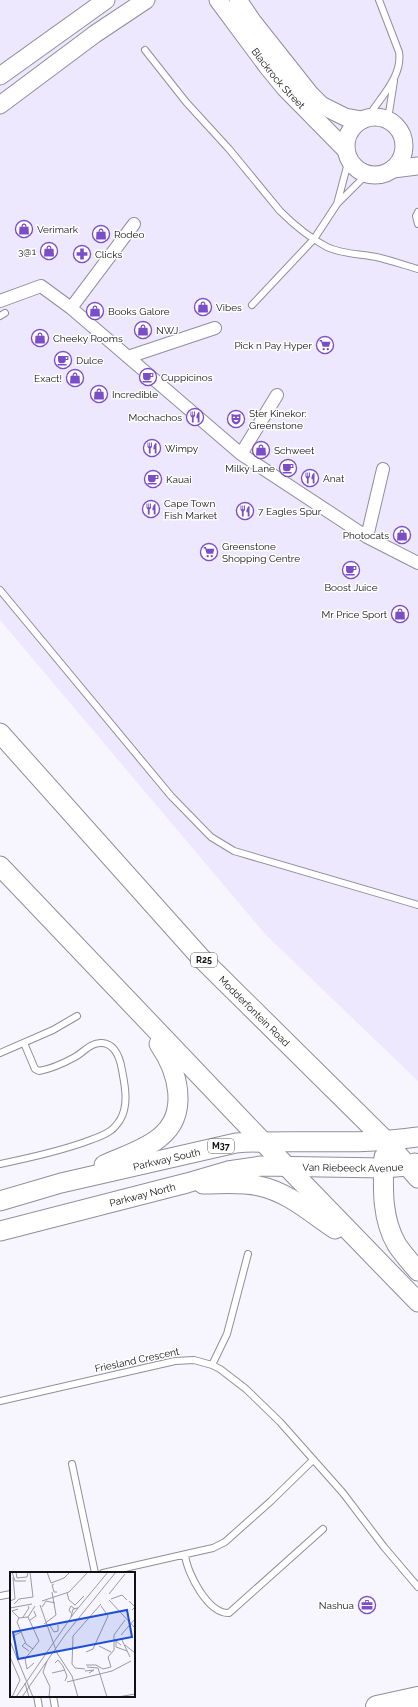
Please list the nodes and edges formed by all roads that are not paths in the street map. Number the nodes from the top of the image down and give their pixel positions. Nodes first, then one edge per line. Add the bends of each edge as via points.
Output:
1 (106, 0) edge
2 (146, 0) edge
3 (238, 0) edge
4 (379, 0) edge
5 (217, 1) edge
6 (145, 50) dead end
7 (17, 64) junction
8 (0, 68) edge
9 (0, 76) edge
10 (394, 80) junction
11 (0, 105) edge
12 (365, 118) junction
13 (388, 119) junction
14 (410, 139) edge
15 (348, 154) junction
16 (418, 166) edge
17 (393, 169) junction
18 (367, 174) junction
19 (337, 204) junction
20 (418, 212) edge
21 (134, 224) dead end
22 (418, 224) edge
23 (314, 239) junction
24 (418, 269) edge
25 (0, 301) edge
26 (252, 305) dead end
27 (71, 308) junction
28 (215, 328) dead end
29 (128, 357) junction
30 (277, 395) dead end
31 (241, 454) junction
32 (382, 469) dead end
33 (367, 537) junction
34 (418, 563) edge
35 (0, 590) edge
36 (0, 733) edge
37 (0, 866) edge
38 (418, 906) edge
39 (83, 954) junction
40 (77, 1016) dead end
41 (24, 1043) junction
42 (0, 1054) edge
43 (418, 1137) edge
44 (385, 1140) junction
45 (262, 1141) junction
46 (0, 1164) edge
47 (286, 1167) junction
48 (384, 1168) junction
49 (414, 1169) edge
50 (61, 1183) junction
51 (187, 1183) junction
52 (0, 1201) edge
53 (0, 1231) edge
54 (367, 1250) junction
55 (248, 1254) dead end
56 (418, 1271) edge
57 (418, 1302) edge
58 (212, 1365) junction
59 (0, 1401) edge
60 (313, 1460) junction
61 (72, 1464) dead end
62 (324, 1528) dead end
63 (185, 1555) junction
64 (95, 1572) edge
65 (108, 1572) edge
66 (418, 1587) edge
67 (10, 1594) edge
68 (0, 1596) edge
69 (37, 1697) edge
70 (53, 1697) edge
71 (418, 1698) edge
72 (39, 1707) edge
73 (55, 1707) edge
74 (377, 1707) edge

1 - 7 street
2 - 11 street via 95,34
3 - 12 street, Blackrock Street via 253,22 322,105 345,117
4 - 10 lane via 400,56 399,70
5 - 15 street, Blackrock Street via 285,88
6 - 23 lane via 280,211
7 - 8 lane
7 - 9 street
10 - 12 lane
10 - 13 lane
12 - 13 street via 378,116
12 - 15 street via 352,128 347,137
13 - 14 street
14 - 17 street via 404,143 404,153
15 - 18 street via 358,170
15 - 19 lane
16 - 17 street
17 - 18 street via 385,174
18 - 19 lane
19 - 23 lane
20 - 22 lane
21 - 27 street
23 - 24 lane via 328,248 376,257
23 - 26 lane
25 - 27 street via 41,286
27 - 29 street
28 - 29 street
29 - 31 street
30 - 31 street
31 - 33 street
32 - 33 street
33 - 34 street
35 - 38 lane via 171,796 211,837 234,851
36 - 44 main road, Modderfontein Road / R25 via 201,958
37 - 39 main road
39 - 45 main road
39 - 50 main road via 165,1053 176,1078 178,1099 171,1124 160,1137 126,1156
40 - 41 lane
41 - 42 lane
41 - 46 lane via 35,1069 39,1071 76,1057 98,1043 112,1047 119,1056 126,1100 124,1110 110,1131 64,1149
43 - 44 main road, M37
44 - 45 main road, Parkway South / M37
44 - 48 main road
44 - 49 main road, Modderfontein Road / R25
45 - 47 main road
45 - 50 main road, Parkway South / M37 via 223,1146
47 - 48 main road, Van Riebeeck Avenue
47 - 51 main road, Parkway North via 261,1166 228,1171
47 - 54 main road
48 - 49 main road, Van Riebeeck Avenue
48 - 56 main road via 384,1202 391,1233 397,1246
50 - 52 main road, Parkway South / M37
51 - 53 main road, Parkway North
51 - 54 main road via 246,1184 276,1190
54 - 57 main road
55 - 58 lane via 227,1334
58 - 59 lane, Friesland Crescent via 194,1360 167,1362
58 - 60 lane, Friesland Crescent via 246,1389 280,1422
60 - 63 lane via 225,1542
60 - 66 lane, Friesland Crescent via 343,1493
61 - 64 lane
62 - 63 lane via 230,1613 221,1611 207,1600 190,1574
63 - 65 lane
67 - 68 lane
69 - 72 lane
70 - 73 lane
71 - 74 highway

